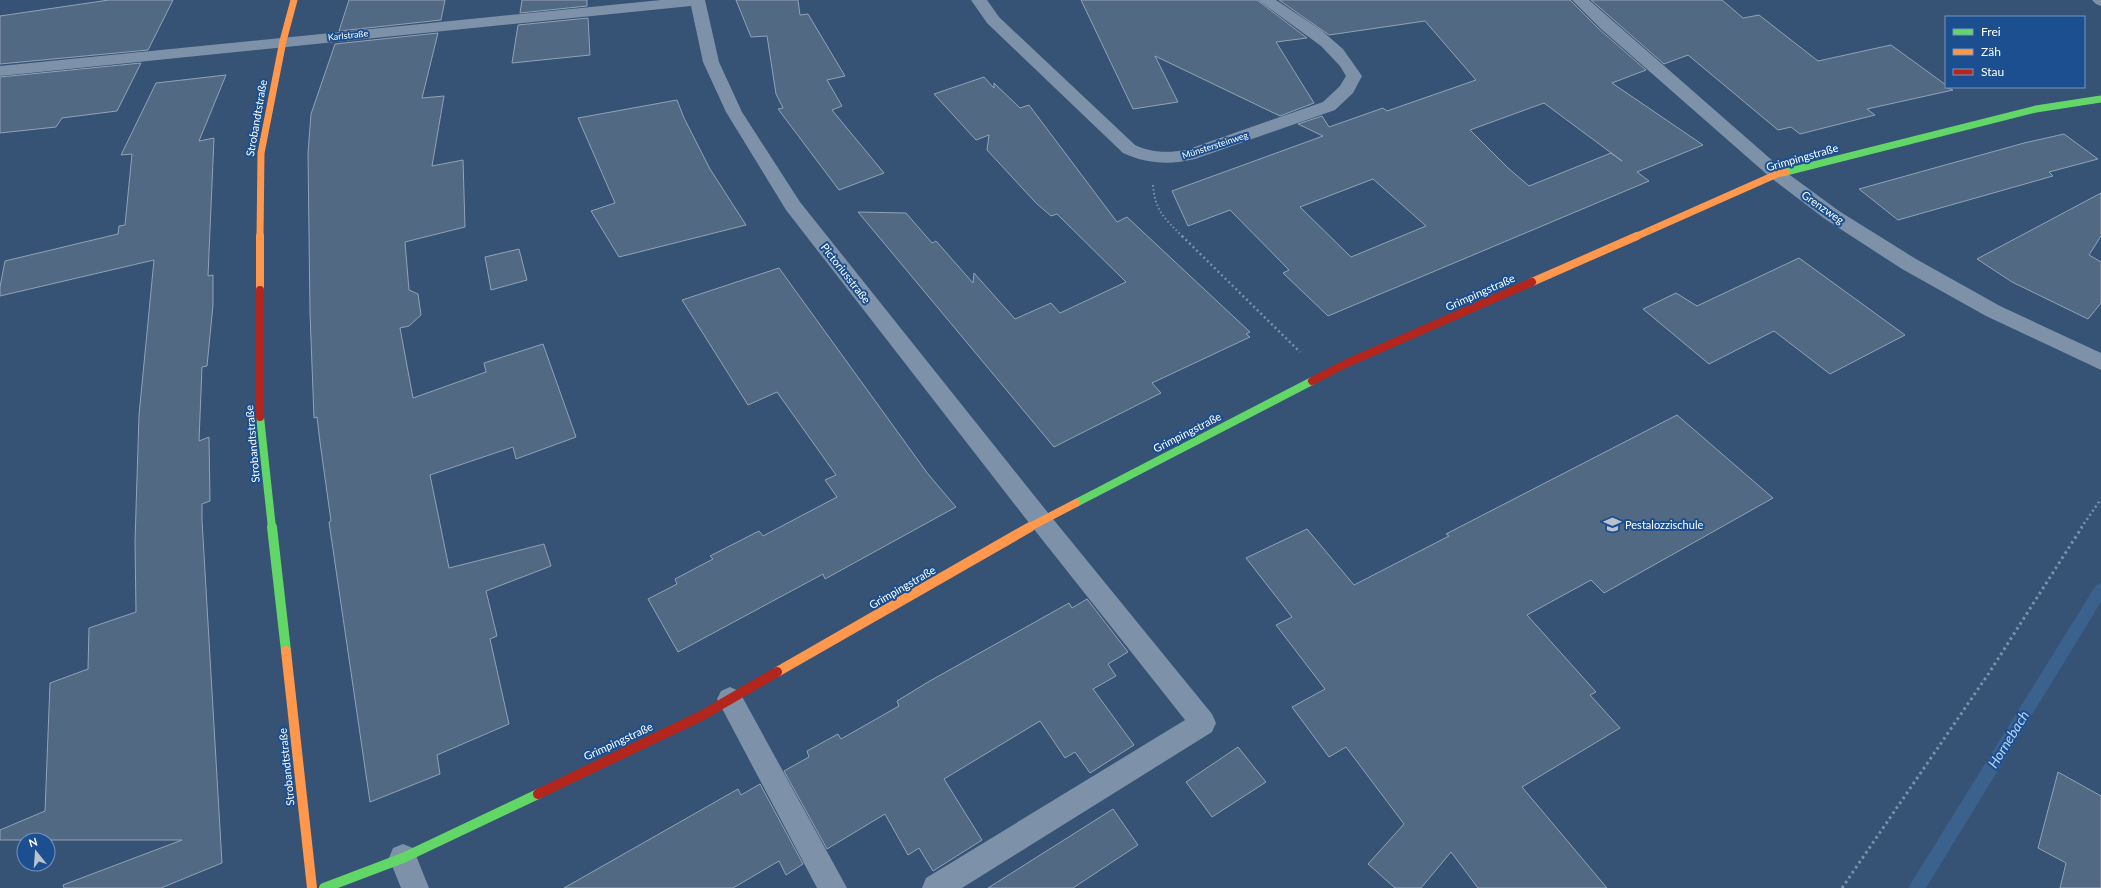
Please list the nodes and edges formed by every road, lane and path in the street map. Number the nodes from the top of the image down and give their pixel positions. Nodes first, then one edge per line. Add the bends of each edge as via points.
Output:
1 (294, 0) edge
2 (697, 0) edge
3 (979, 0) edge
4 (1266, 0) edge
5 (1580, 0) edge
6 (283, 41) junction
7 (0, 71) edge
8 (2101, 99) edge
9 (1153, 158) junction
10 (1776, 174) junction
11 (2101, 362) edge
12 (1323, 375) junction
13 (2101, 499) edge
14 (1041, 521) junction
15 (730, 699) junction
16 (403, 858) junction
17 (312, 888) edge
18 (324, 888) edge
19 (415, 888) edge
20 (833, 888) edge
21 (936, 888) edge
22 (1842, 888) edge

1 - 6 street, Strobandtstraße
2 - 6 street, Karlstraße
2 - 14 street, Pictoriusstraße via 711,62 731,105 793,206
3 - 9 street, Münstersteinweg via 993,20 1129,149
4 - 9 street, Münstersteinweg via 1320,38 1349,64 1354,76 1347,90 1328,106 1190,155 1166,159
5 - 10 street, Grenzweg
6 - 7 street, Karlstraße
6 - 17 street, Strobandtstraße via 261,153 260,420
8 - 10 street, Grimpingstraße via 2036,109
9 - 12 path via 1154,198 1161,215
10 - 11 street, Grenzweg via 1909,264 1993,311
10 - 12 street, Grimpingstraße
12 - 14 street, Grimpingstraße
13 - 22 path via 2070,543 1989,673
14 - 15 street, Grimpingstraße
14 - 21 street, Pictoriusstraße via 1203,723
15 - 16 street, Grimpingstraße via 701,716
15 - 20 street
16 - 18 street, Grimpingstraße
16 - 19 street

